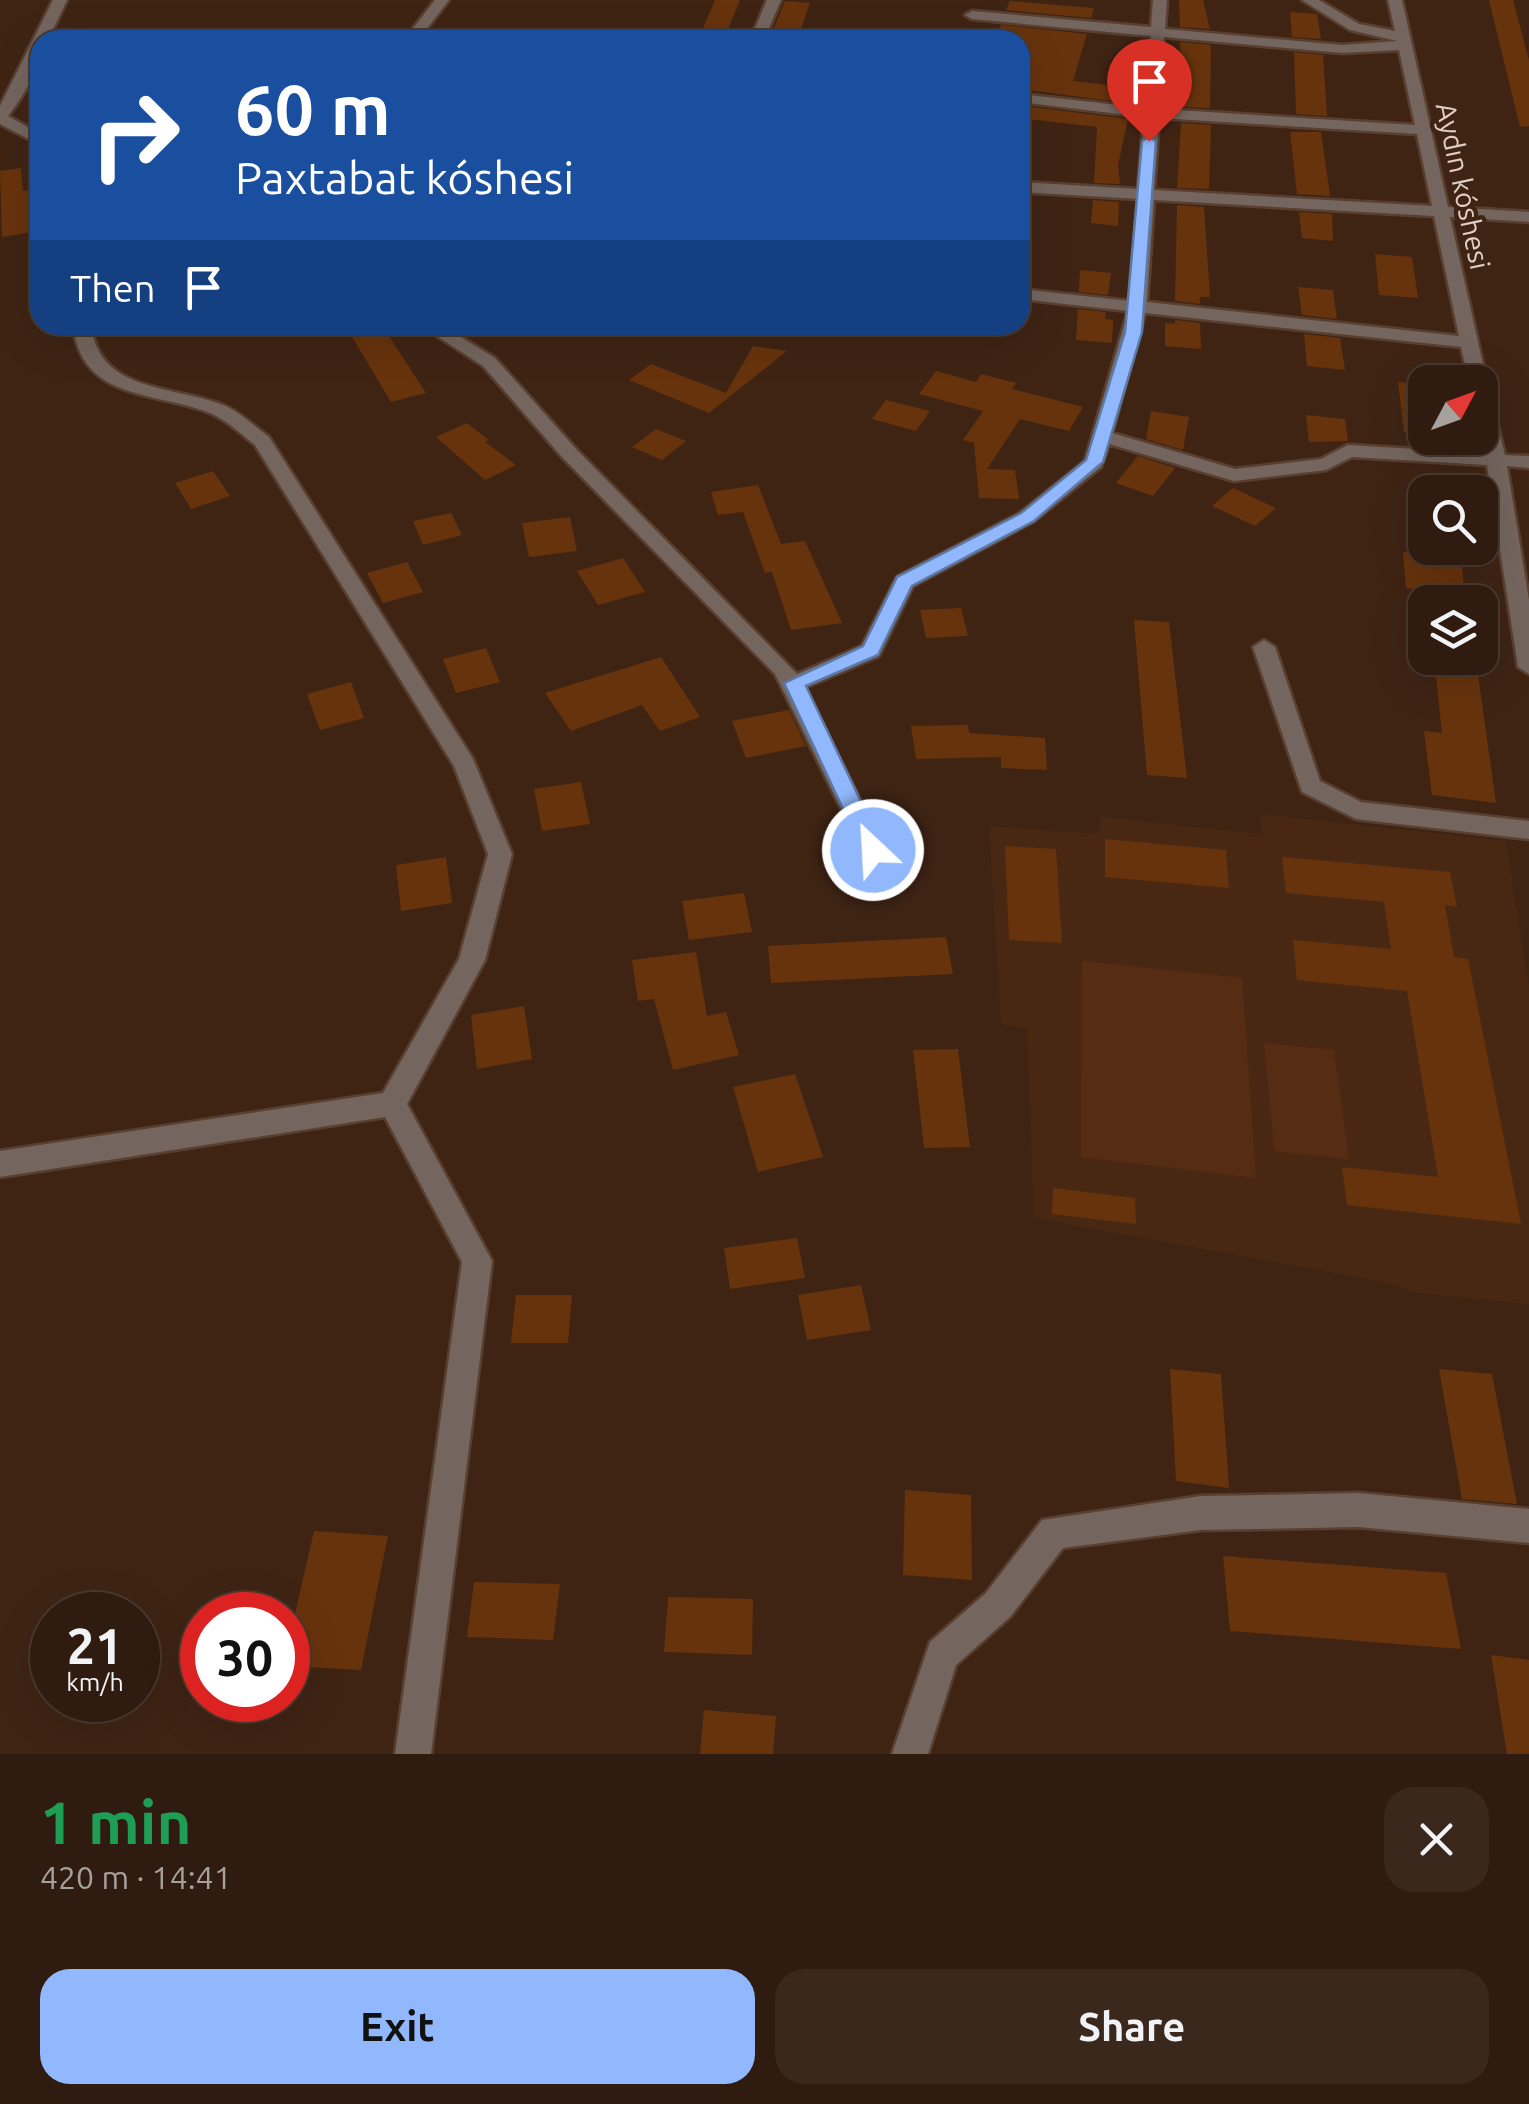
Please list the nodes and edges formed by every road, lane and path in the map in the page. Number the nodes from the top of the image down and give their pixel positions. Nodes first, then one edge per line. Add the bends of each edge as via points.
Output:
1 (60, 0) edge
2 (442, 0) edge
3 (774, 0) edge
4 (1160, 0) edge
5 (1309, 0) edge
6 (1396, 0) edge
7 (972, 15) dead end
8 (45, 30) edge
9 (419, 30) edge
10 (761, 30) edge
11 (1158, 30) junction
12 (1404, 41) junction
13 (30, 64) edge
14 (1030, 99) edge
15 (1151, 113) junction
16 (0, 117) edge
17 (1424, 130) junction
18 (30, 134) edge
19 (1030, 188) edge
20 (1144, 196) junction
21 (1442, 215) junction
22 (1529, 217) edge
23 (1030, 295) edge
24 (1138, 306) junction
25 (81, 335) edge
26 (445, 335) edge
27 (1468, 342) junction
28 (1474, 365) edge
29 (1103, 436) junction
30 (1495, 455) edge
31 (1496, 459) junction
32 (1529, 462) edge
33 (1506, 512) junction
34 (1529, 514) edge
35 (1264, 647) dead end
36 (1529, 667) edge
37 (794, 683) junction
38 (1529, 830) edge
39 (873, 850) dead end
40 (392, 1104) junction
41 (0, 1164) edge
42 (1529, 1526) edge
43 (413, 1754) edge
44 (910, 1754) edge

1 - 8 street
2 - 9 street
3 - 10 street
4 - 11 street
5 - 12 street via 1356,27
6 - 12 street, Aydın kóshesi
7 - 11 street
11 - 12 street via 1342,49
11 - 15 street
12 - 17 street, Aydın kóshesi
13 - 16 street
14 - 15 street
15 - 17 street
15 - 20 street
16 - 18 street
17 - 21 street, Aydın kóshesi
19 - 20 street
20 - 21 street
20 - 24 street
21 - 22 street
21 - 27 street, Aydın kóshesi
23 - 24 street
24 - 27 street
24 - 29 street
25 - 40 street via 91,366 148,392 220,410 262,441 465,766 500,854 472,960
26 - 37 street via 489,362 569,454
27 - 28 street, Aydın kóshesi
29 - 31 street via 1234,475 1326,464 1348,450
29 - 37 street via 1094,462 1027,517 904,582 871,651
30 - 31 street
31 - 32 street
31 - 33 street
33 - 34 street
33 - 36 street
35 - 38 street via 1310,786 1356,810
37 - 39 street
40 - 41 street
40 - 43 street via 476,1261
42 - 44 street via 1358,1510 1202,1513 1054,1532 998,1605 942,1654

